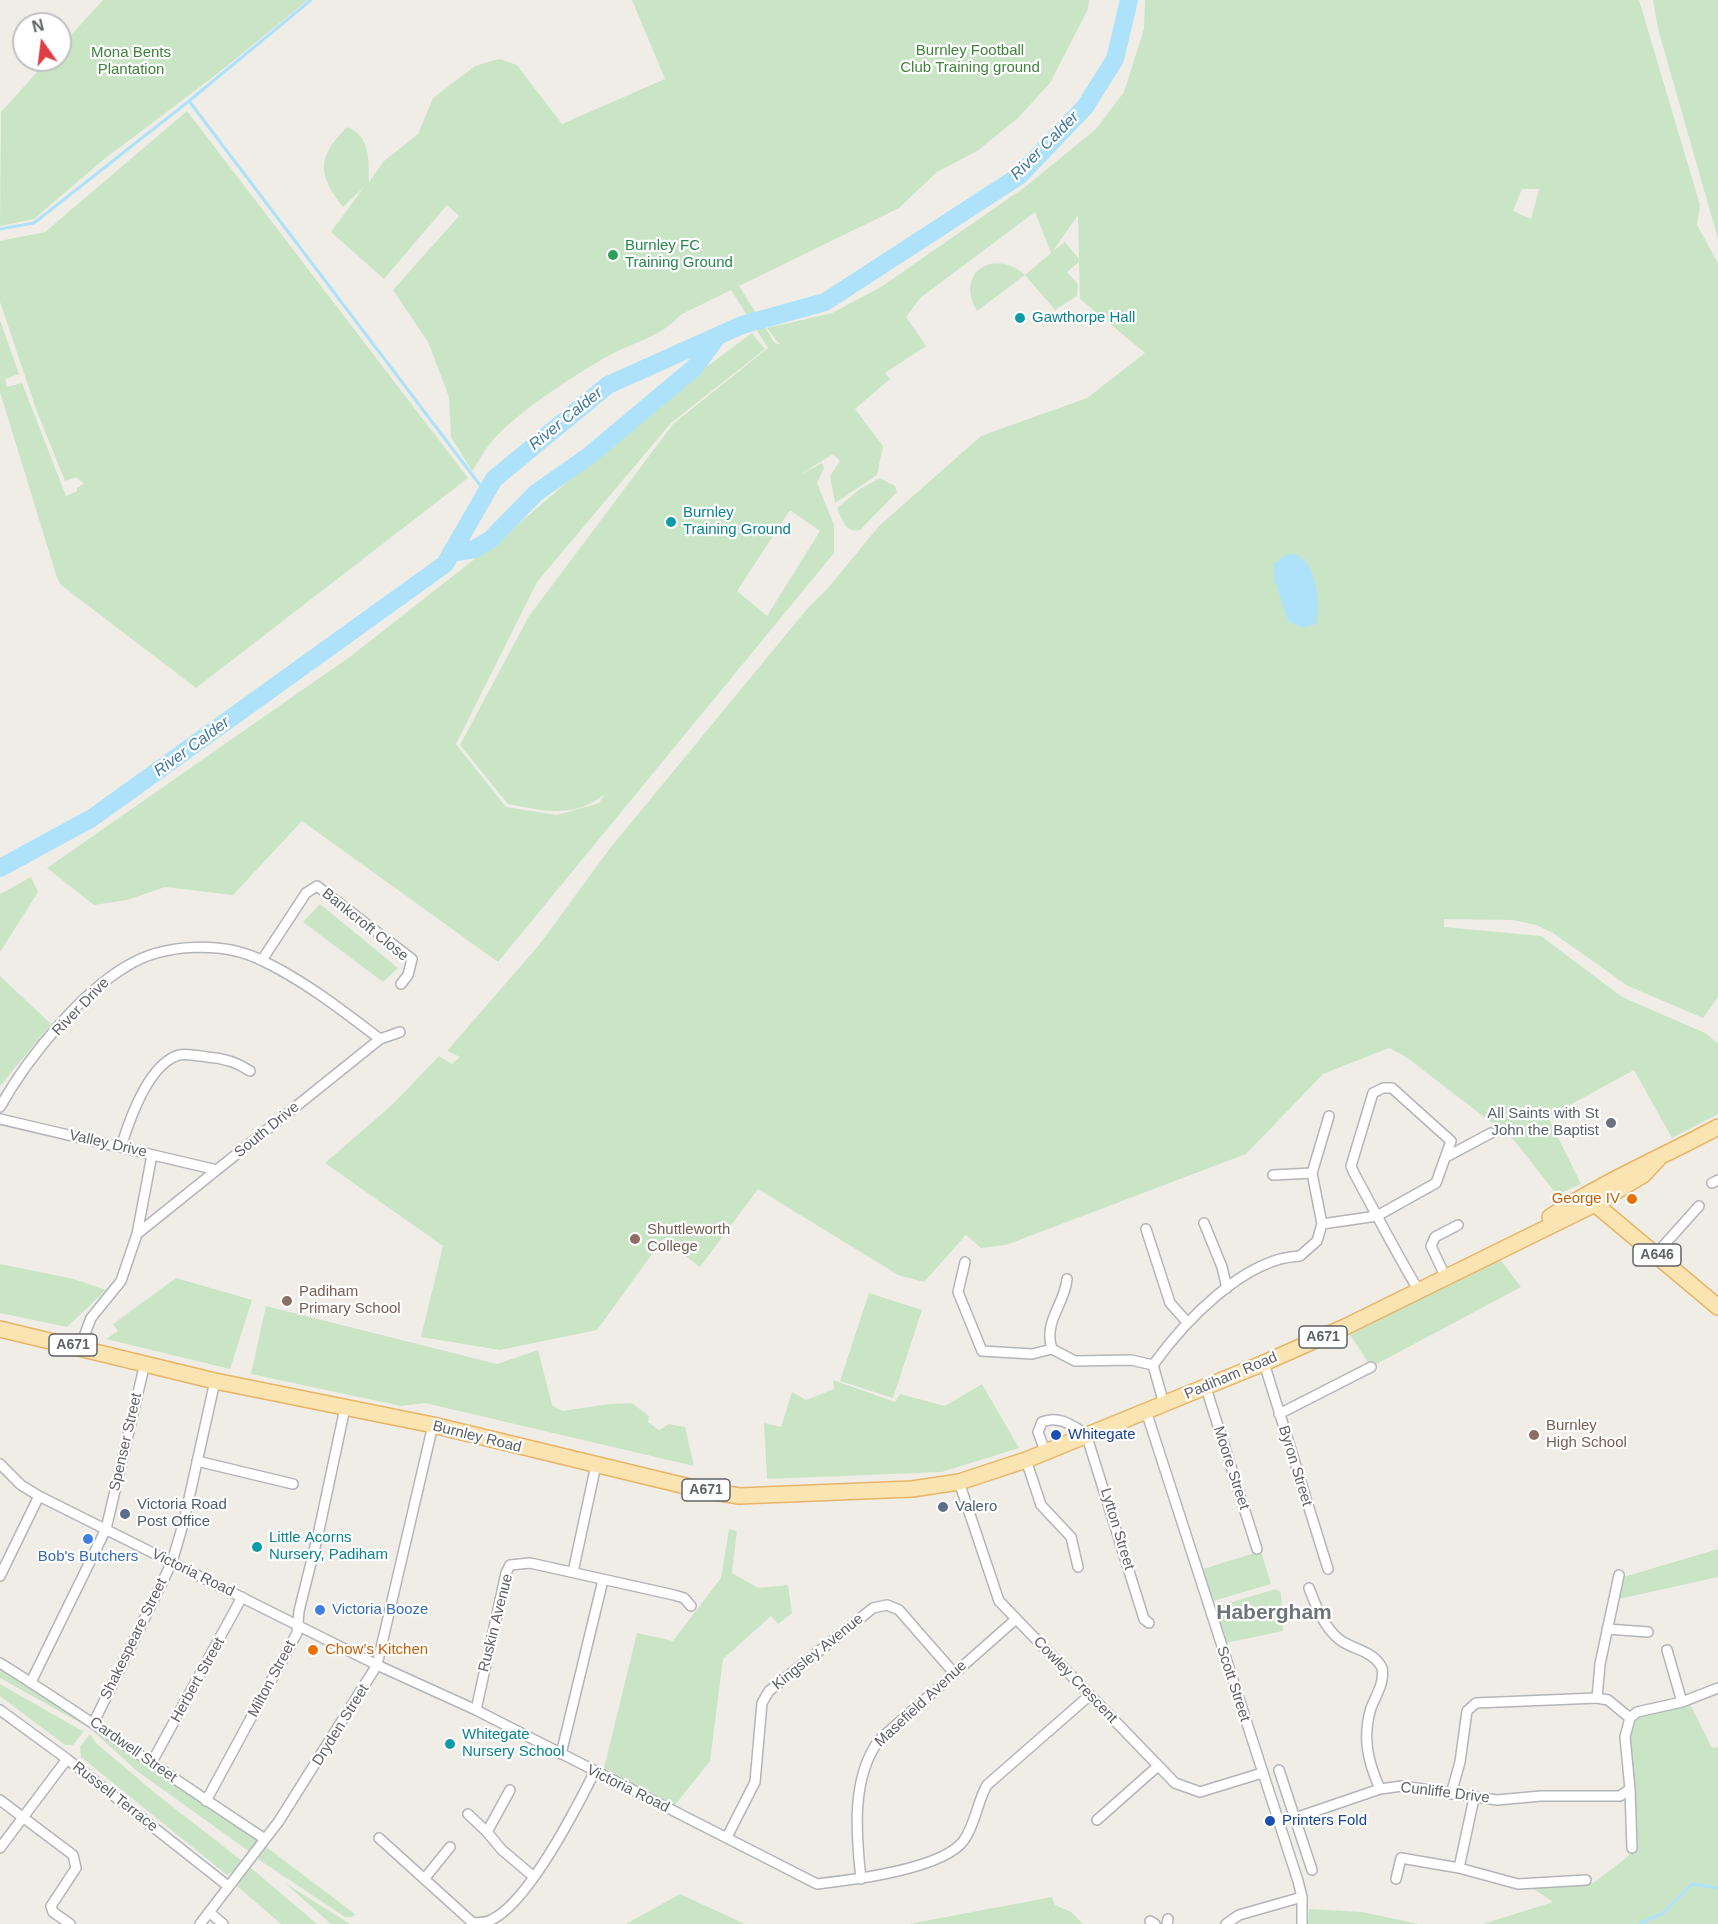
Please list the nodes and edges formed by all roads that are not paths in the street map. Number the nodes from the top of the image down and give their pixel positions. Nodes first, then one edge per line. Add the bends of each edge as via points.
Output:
1 (262, 960) junction
2 (401, 984) dead end
3 (400, 1032) dead end
4 (380, 1039) junction
5 (250, 1071) dead end
6 (0, 1107) edge
7 (1329, 1116) dead end
8 (0, 1119) edge
9 (1718, 1127) edge
10 (1491, 1133) dead end
11 (121, 1147) junction
12 (152, 1155) junction
13 (1446, 1157) junction
14 (217, 1170) junction
15 (1312, 1173) junction
16 (1273, 1176) dead end
17 (1590, 1200) junction
18 (1700, 1206) dead end
19 (1377, 1216) junction
20 (1204, 1223) dead end
21 (1322, 1224) junction
22 (1458, 1225) dead end
23 (1146, 1228) dead end
24 (137, 1234) junction
25 (1656, 1254) junction
26 (965, 1262) dead end
27 (1446, 1278) junction
28 (1067, 1279) dead end
29 (1227, 1288) junction
30 (1419, 1291) junction
31 (1718, 1307) edge
32 (1187, 1322) junction
33 (0, 1329) edge
34 (80, 1347) junction
35 (1052, 1349) junction
36 (145, 1363) junction
37 (1264, 1363) junction
38 (1153, 1365) junction
39 (1371, 1367) dead end
40 (215, 1381) junction
41 (1206, 1388) junction
42 (1164, 1404) junction
43 (345, 1408) junction
44 (1146, 1412) junction
45 (1279, 1414) junction
46 (433, 1425) junction
47 (1086, 1434) junction
48 (1045, 1451) junction
49 (1026, 1460) junction
50 (197, 1461) junction
51 (0, 1464) edge
52 (596, 1465) junction
53 (959, 1482) junction
54 (293, 1484) dead end
55 (39, 1496) junction
56 (106, 1529) junction
57 (1257, 1549) dead end
58 (172, 1562) junction
59 (1078, 1567) dead end
60 (1328, 1569) dead end
61 (1, 1572) edge
62 (573, 1572) junction
63 (1619, 1575) dead end
64 (603, 1580) junction
65 (1309, 1588) dead end
66 (242, 1596) junction
67 (690, 1606) dead end
68 (1016, 1619) junction
69 (1149, 1623) dead end
70 (298, 1624) junction
71 (1607, 1629) junction
72 (1648, 1632) dead end
73 (1667, 1650) dead end
74 (0, 1663) edge
75 (377, 1665) junction
76 (954, 1673) junction
77 (31, 1682) junction
78 (1718, 1688) edge
79 (1090, 1695) junction
80 (1597, 1698) junction
81 (1682, 1702) junction
82 (0, 1710) edge
83 (476, 1710) junction
84 (1630, 1718) junction
85 (94, 1722) junction
86 (561, 1754) junction
87 (67, 1759) junction
88 (152, 1762) junction
89 (1158, 1766) junction
90 (1279, 1770) dead end
91 (594, 1773) junction
92 (1262, 1773) junction
93 (1630, 1787) junction
94 (1380, 1789) junction
95 (510, 1790) dead end
96 (1451, 1794) junction
97 (1474, 1798) junction
98 (0, 1800) edge
99 (206, 1801) junction
100 (468, 1814) dead end
101 (23, 1816) junction
102 (1295, 1818) junction
103 (1097, 1820) dead end
104 (487, 1832) junction
105 (728, 1837) junction
106 (378, 1838) dead end
107 (266, 1839) junction
108 (0, 1848) edge
109 (450, 1848) dead end
110 (1632, 1848) dead end
111 (1459, 1868) junction
112 (1312, 1870) dead end
113 (534, 1877) junction
114 (424, 1878) junction
115 (861, 1879) junction
116 (1396, 1879) dead end
117 (1586, 1880) dead end
118 (228, 1886) junction
119 (1302, 1897) junction
120 (209, 1912) junction
121 (70, 1924) edge
122 (201, 1924) edge
123 (223, 1924) edge
124 (1226, 1924) edge
125 (1302, 1924) edge

1 - 2 street, Bankcroft Close via 306,893 317,886 412,959
1 - 4 street, River Drive via 341,1009
1 - 6 street, River Drive via 226,949 192,948 154,954 128,965 107,979 56,1031
3 - 4 street, South Drive
4 - 14 street, South Drive
5 - 11 street via 218,1058 180,1055 165,1063 131,1115
7 - 15 street
8 - 11 street, Valley Drive
9 - 17 main road, Padiham Road / A671 via 1658,1158 1643,1175
10 - 13 street
11 - 12 street, Valley Drive
12 - 14 street, Valley Drive
12 - 24 street
13 - 19 street via 1436,1183
13 - 19 street via 1451,1141 1447,1134 1392,1088 1373,1093 1351,1166
14 - 24 street, South Drive
15 - 16 street
15 - 21 street
17 - 25 main road, A646
17 - 27 main road, Padiham Road / A671
18 - 25 street
19 - 21 street
19 - 30 street
20 - 29 street
21 - 29 street via 1317,1241 1300,1256 1281,1257
22 - 27 street via 1435,1237 1431,1246
23 - 32 street via 1170,1304
24 - 34 street via 121,1281 91,1318
25 - 31 main road, A646
26 - 35 street via 958,1292 982,1351 1032,1354
27 - 30 main road, Padiham Road / A671
28 - 35 street via 1054,1309 1049,1340
29 - 32 street
30 - 37 main road, Padiham Road / A671
32 - 38 street
33 - 34 main road, Burnley Road / A671
34 - 36 main road, Burnley Road / A671
35 - 38 street via 1075,1361 1131,1360
36 - 40 main road, Burnley Road / A671
36 - 56 street, Spenser Street
37 - 41 main road, Padiham Road / A671
37 - 45 street, Byron Street
38 - 42 street
39 - 45 street
40 - 43 main road, Burnley Road / A671
40 - 50 street, Shakespeare Street
41 - 42 main road, Padiham Road / A671
41 - 57 street, Moore Street
42 - 44 main road, Padiham Road / A671
43 - 46 main road, Burnley Road / A671
43 - 70 street, Milton Street
44 - 47 main road, Padiham Road / A671
44 - 92 street, Scott Street
45 - 60 street, Byron Street
46 - 52 main road, Burnley Road / A671
46 - 75 street, Dryden Street
47 - 48 main road, Padiham Road / A671
47 - 48 street via 1051,1418 1042,1422 1038,1432
47 - 69 street, Lytton Street via 1144,1619
48 - 49 main road, Padiham Road / A671
49 - 53 main road, Padiham Road / A671
49 - 59 street via 1041,1505 1071,1537
50 - 54 street
50 - 58 street, Shakespeare Street
51 - 55 street, Victoria Road
52 - 53 main road, Burnley Road / A671 via 739,1496 912,1489
52 - 62 street
53 - 68 street, Cowley Crescent via 999,1601
55 - 56 street, Victoria Road
55 - 61 street
56 - 58 street, Victoria Road
56 - 77 street, Spenser Street
58 - 66 street, Victoria Road
58 - 85 street, Shakespeare Street
62 - 64 street
62 - 83 street, Ruskin Avenue via 530,1563 510,1565
63 - 71 street
64 - 67 street via 674,1595
64 - 86 street
65 - 94 street via 1317,1610 1334,1634 1372,1656 1382,1668 1366,1741 1370,1766
66 - 70 street, Victoria Road
66 - 88 street, Herbert Street
68 - 76 street, Masefield Avenue
68 - 79 street, Cowley Crescent
70 - 75 street, Victoria Road
70 - 99 street, Milton Street via 278,1671
71 - 72 street
71 - 80 street
73 - 81 street
74 - 77 street, Cardwell Street
75 - 83 street, Victoria Road
75 - 107 street, Dryden Street
76 - 105 street, Kingsley Avenue via 899,1610 887,1605 873,1608 769,1691 762,1703 755,1782
76 - 115 street, Masefield Avenue via 870,1752 856,1831
77 - 85 street, Cardwell Street
78 - 81 street
79 - 89 street, Cowley Crescent
79 - 115 street, Victoria Road via 987,1785 972,1826 954,1850 939,1859
80 - 84 street via 1608,1700
80 - 96 street via 1485,1701 1472,1705
81 - 84 street via 1644,1710
82 - 87 street, Russell Terrace
83 - 86 street, Victoria Road
84 - 93 street via 1625,1737
85 - 88 street, Cardwell Street
86 - 91 street, Victoria Road
87 - 101 street
87 - 118 street, Russell Terrace
88 - 99 street, Cardwell Street
89 - 92 street, Cowley Crescent via 1175,1784 1200,1792
89 - 103 street
90 - 102 street
91 - 105 street, Victoria Road
91 - 113 street via 566,1830
92 - 119 street, Scott Street
93 - 97 street, Cunliffe Drive via 1616,1796
93 - 110 street
94 - 96 street, Cunliffe Drive via 1408,1786
94 - 102 street, Cunliffe Drive
95 - 104 street
96 - 97 street, Cunliffe Drive
97 - 111 street
98 - 101 street
99 - 107 street, Cardwell Street
100 - 104 street
101 - 108 street
101 - 121 street via 65,1848 76,1863 76,1869 51,1906
102 - 112 street
104 - 113 street
105 - 115 street, Victoria Road via 817,1884
106 - 114 street
107 - 118 street, Dryden Street
109 - 114 street
111 - 116 street via 1401,1858
111 - 117 street via 1518,1884
113 - 114 street via 502,1914 489,1922 473,1923
118 - 120 street, Dryden Street
119 - 124 street via 1239,1915
119 - 125 street, Scott Street
120 - 122 street, Dryden Street
120 - 123 street

